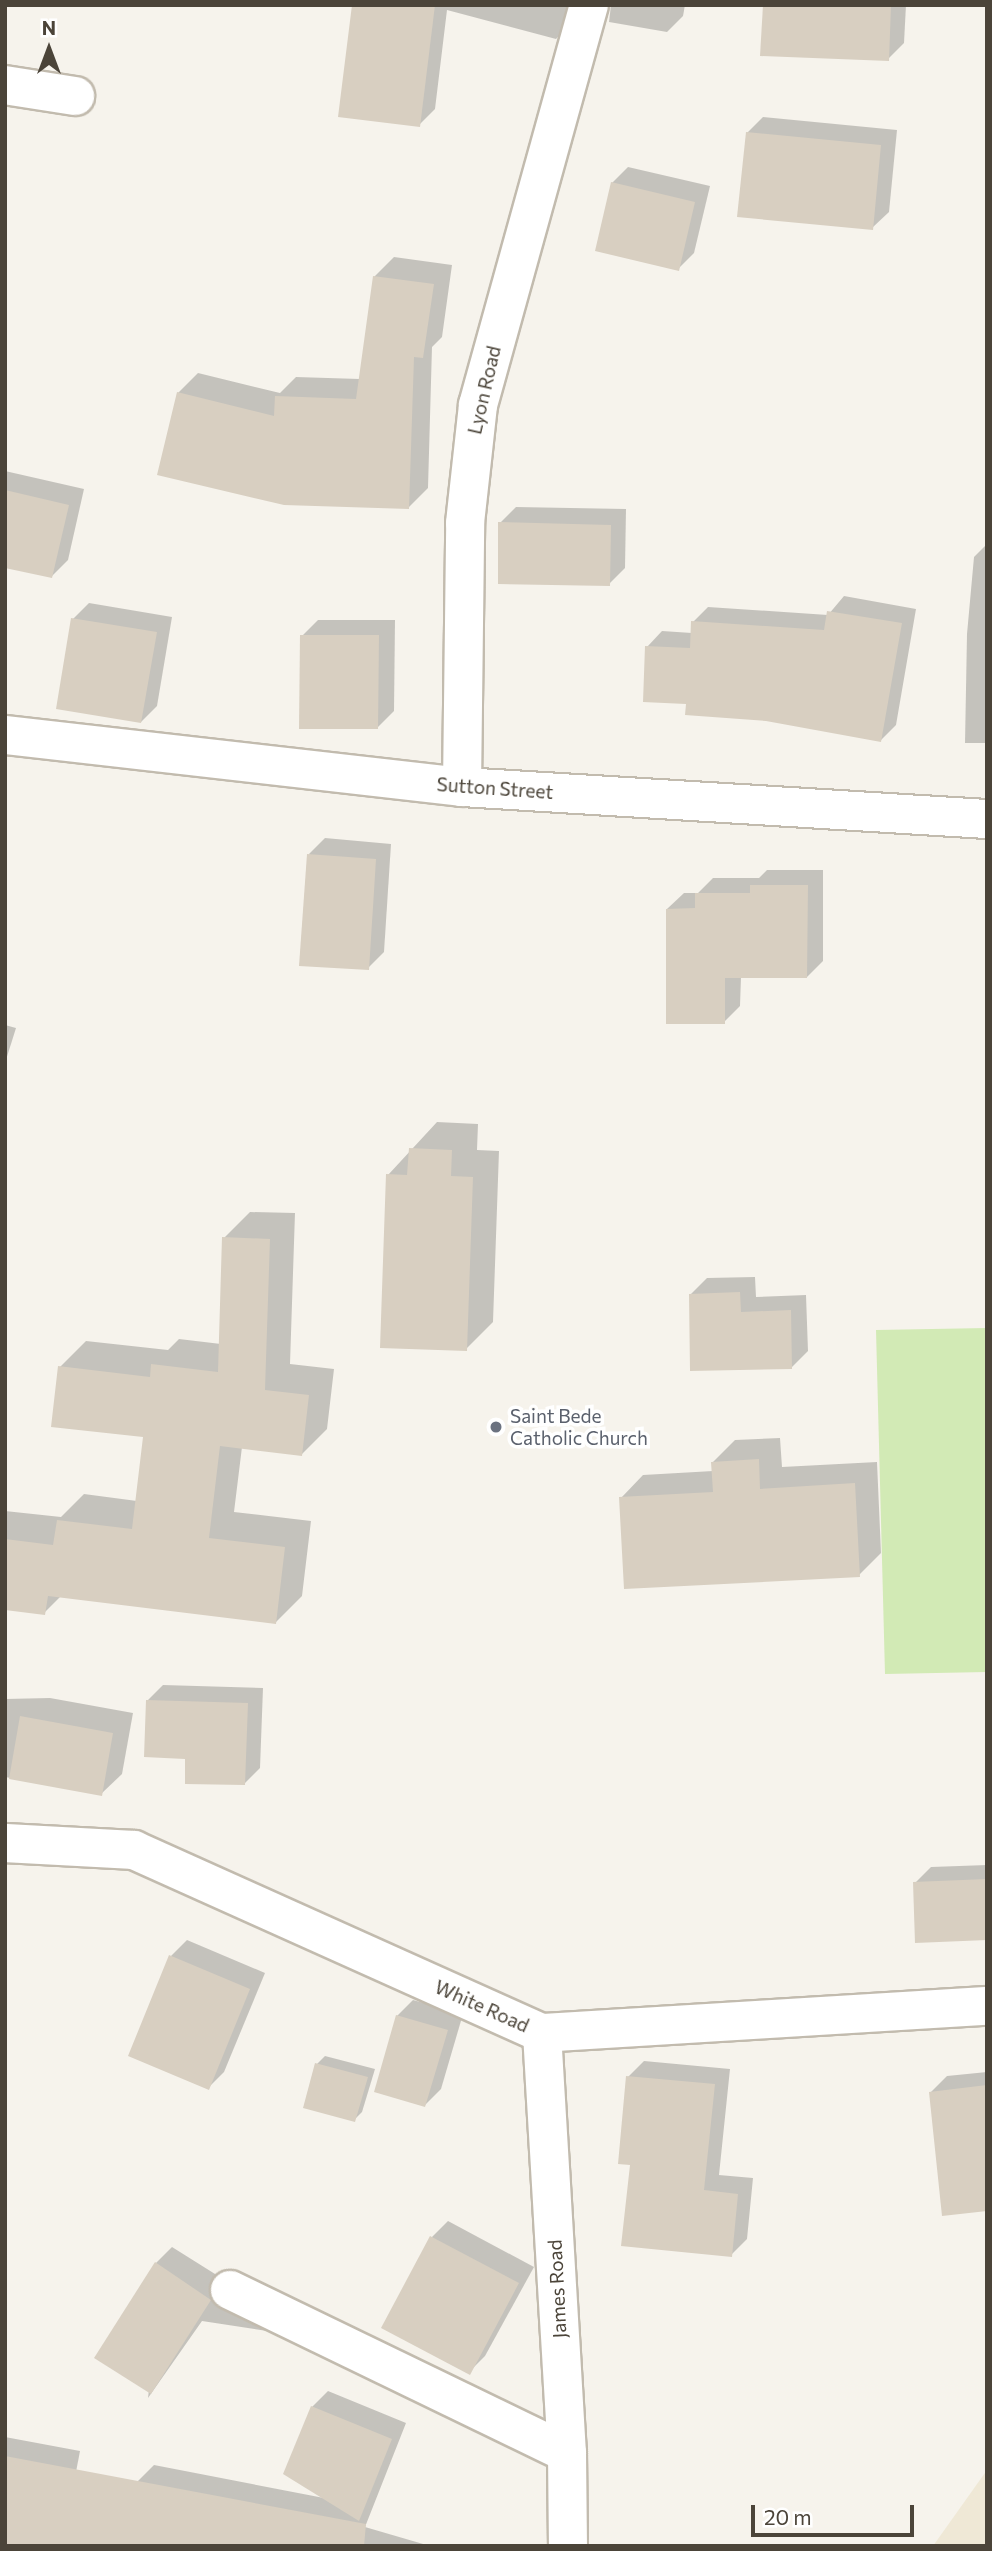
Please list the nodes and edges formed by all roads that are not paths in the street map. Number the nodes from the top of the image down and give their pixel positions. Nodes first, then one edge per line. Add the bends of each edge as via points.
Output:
1 (589, 5) edge
2 (5, 85) edge
3 (75, 96) dead end
4 (5, 735) edge
5 (462, 787) junction
6 (987, 819) edge
7 (5, 1843) edge
8 (987, 2006) edge
9 (542, 2033) junction
10 (230, 2290) dead end
11 (567, 2453) junction
12 (568, 2546) edge

1 - 5 street, Lyon Road via 478,405 465,523
2 - 3 street
4 - 5 street, Sutton Street
5 - 6 street, Sutton Street
7 - 9 street, White Road via 134,1850
8 - 9 street, White Road
9 - 11 street, James Road
10 - 11 street
11 - 12 street, James Road

